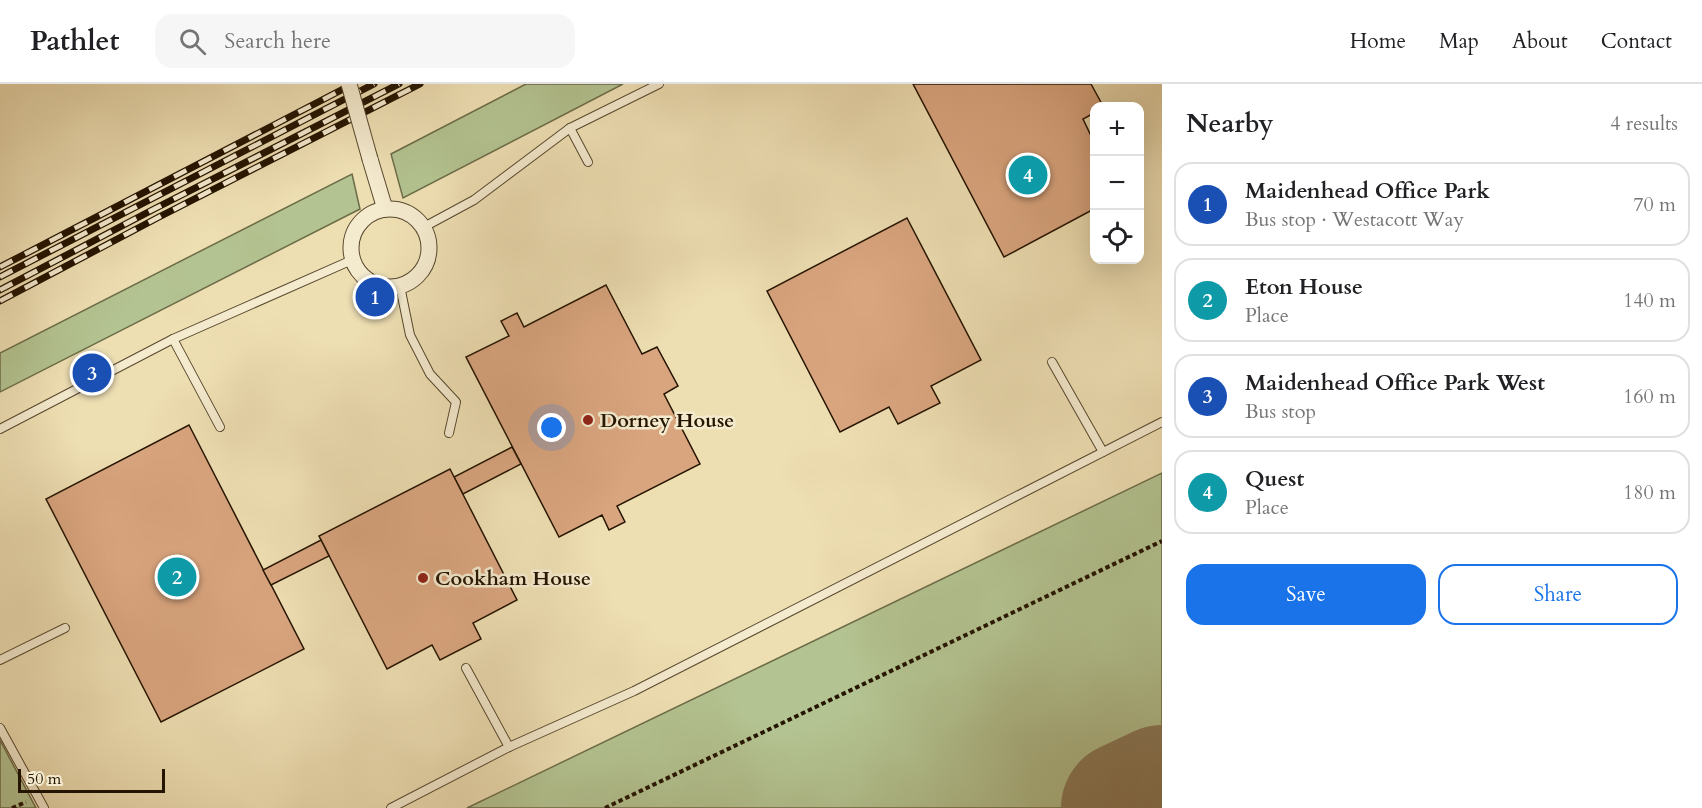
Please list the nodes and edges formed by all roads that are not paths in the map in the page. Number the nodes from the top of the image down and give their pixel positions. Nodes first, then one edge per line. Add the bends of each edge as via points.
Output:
1 (349, 84) edge
2 (659, 84) edge
3 (570, 128) junction
4 (588, 162) dead end
5 (385, 209) junction
6 (424, 227) junction
7 (352, 260) junction
8 (400, 286) junction
9 (173, 339) junction
10 (1052, 362) dead end
11 (1162, 422) edge
12 (220, 427) dead end
13 (0, 429) edge
14 (449, 433) dead end
15 (1103, 452) junction
16 (65, 628) dead end
17 (0, 660) edge
18 (466, 668) dead end
19 (0, 728) edge
20 (509, 747) junction
21 (44, 808) edge
22 (392, 808) edge

1 - 5 street, bridge
2 - 3 lane
3 - 4 lane
3 - 6 lane via 474,200
5 - 6 street via 414,216
5 - 7 street via 364,218 357,226 350,248
6 - 8 street via 429,238 427,263 411,282
7 - 8 street via 357,270 376,285
7 - 9 lane
8 - 14 lane via 410,335 430,374 456,402
9 - 12 lane
9 - 13 lane
10 - 15 lane
11 - 15 lane
15 - 20 lane via 634,691
16 - 17 lane
18 - 20 lane
19 - 21 lane
20 - 22 lane

